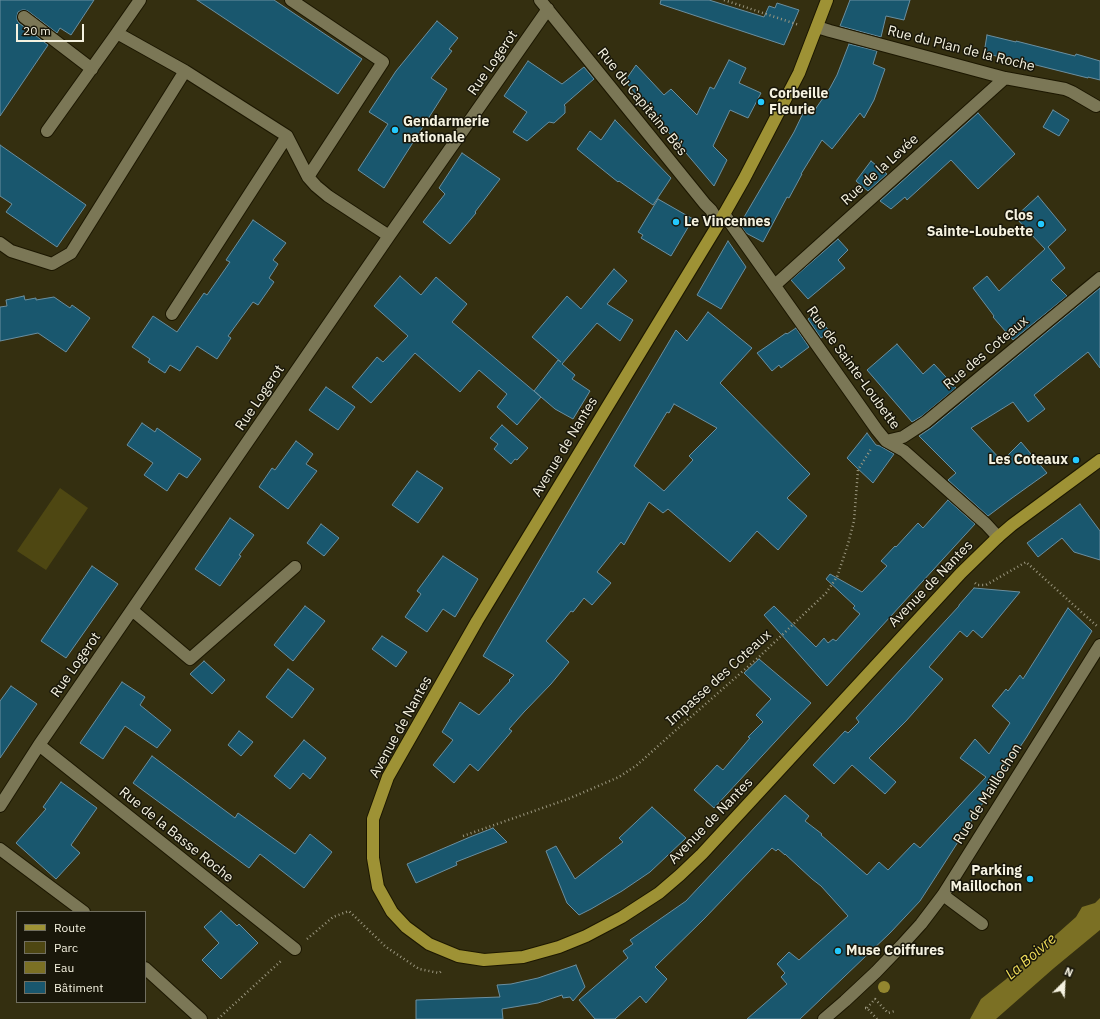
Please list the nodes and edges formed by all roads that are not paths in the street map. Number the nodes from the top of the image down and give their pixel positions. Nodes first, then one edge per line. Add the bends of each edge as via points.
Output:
1 (140, 0) edge
2 (291, 0) edge
3 (827, 0) edge
4 (544, 5) edge
5 (24, 17) dead end
6 (816, 29) junction
7 (117, 33) junction
8 (92, 69) junction
9 (185, 71) junction
10 (1005, 78) junction
11 (1096, 106) dead end
12 (47, 132) dead end
13 (287, 136) junction
14 (308, 177) junction
15 (721, 218) junction
16 (389, 236) junction
17 (0, 243) edge
18 (1100, 278) edge
19 (775, 285) junction
20 (172, 314) dead end
21 (886, 441) junction
22 (1100, 460) edge
23 (998, 537) junction
24 (295, 567) dead end
25 (132, 610) junction
26 (1100, 645) edge
27 (39, 745) junction
28 (0, 806) edge
29 (0, 849) edge
30 (943, 895) junction
31 (83, 911) edge
32 (982, 924) dead end
33 (295, 949) road end
34 (146, 969) edge
35 (201, 1019) edge
36 (824, 1019) edge

1 - 7 street
2 - 14 street via 383,62
3 - 6 main road, Avenue de Nantes
4 - 15 street, Rue du Capitaine Bès via 705,204
4 - 16 street, Rue Logerot
5 - 8 street
6 - 10 street, Rue du Plan de la Roche
6 - 15 main road, Avenue de Nantes via 799,73
7 - 8 street
7 - 9 street
8 - 12 street
9 - 13 street
9 - 17 street via 71,254 52,264 11,251
10 - 11 street, Rue du Plan de la Roche via 1065,89
10 - 19 street, Rue de la Levée
13 - 14 street
13 - 20 street
14 - 16 street via 328,196
15 - 19 street, Rue de Sainte-Loubette
15 - 23 main road, Avenue de Nantes via 477,621 388,777 373,819 373,858 378,887 392,912 406,927 429,944 458,956 484,960 523,957 559,947 622,917 659,893 702,854 961,573
16 - 25 street, Rue Logerot
18 - 21 street, Rue des Coteaux via 926,422 903,437
19 - 21 street, Rue de Sainte-Loubette
21 - 23 street, Rue de Sainte-Loubette via 904,451
22 - 23 main road, Avenue de Nantes
24 - 25 street via 190,659
25 - 27 street, Rue Logerot
26 - 30 street, Rue de Maillochon
27 - 28 street, Rue Logerot
27 - 33 street, Rue de la Basse Roche
29 - 31 street
30 - 32 street
30 - 36 street, Rue de Maillochon via 902,946
34 - 35 street

